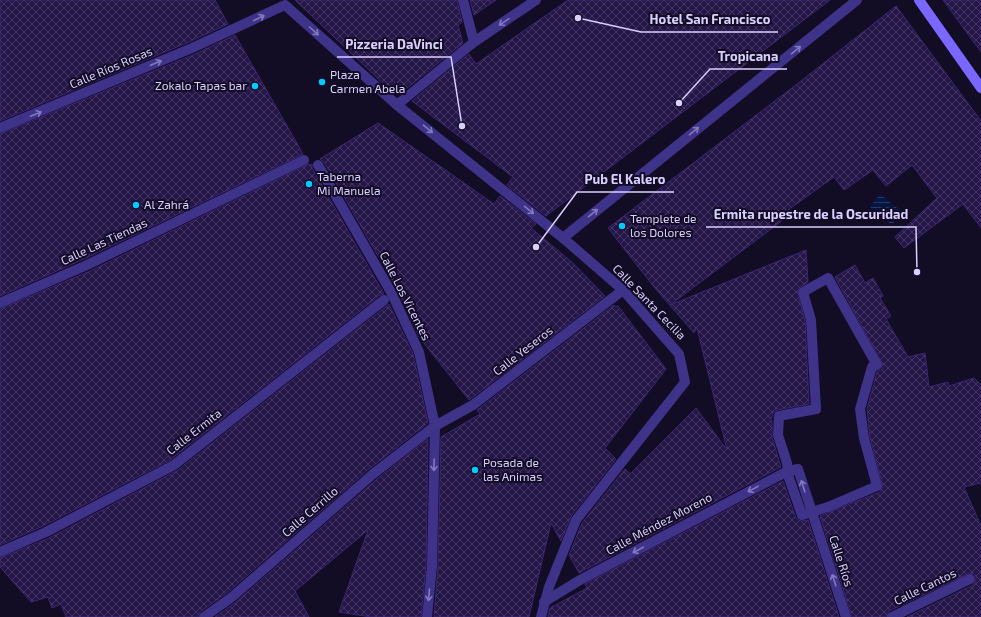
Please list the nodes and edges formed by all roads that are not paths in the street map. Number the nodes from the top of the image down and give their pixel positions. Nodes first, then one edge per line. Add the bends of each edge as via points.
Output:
1 (463, 0) edge
2 (536, 0) edge
3 (857, 0) edge
4 (919, 0) edge
5 (474, 42) junction
6 (981, 88) edge
7 (397, 105) junction
8 (0, 128) edge
9 (304, 160) dead end
10 (318, 165) dead end
11 (563, 238) junction
12 (623, 290) junction
13 (388, 296) junction
14 (0, 303) edge
15 (435, 426) junction
16 (788, 471) junction
17 (812, 512) junction
18 (0, 552) edge
19 (970, 579) dead end
20 (544, 602) junction
21 (204, 617) edge
22 (427, 617) edge
23 (541, 617) edge
24 (846, 617) edge
25 (892, 617) edge

1 - 5 street
2 -> 5 street
11 -> 3 street
4 - 6 street
5 - 7 street
8 -> 7 street, Calle Ríos Rosas via 285,5
7 -> 11 street, Calle Santa Cecilia
9 - 14 street, Calle Las Tiendas via 87,265
10 - 13 street, Calle Los Vicentes
11 - 12 street, Calle Santa Cecilia
12 - 15 street, Calle Yeseros via 473,406
12 - 20 street, Calle Santa Cecilia via 679,354 685,382 576,520
13 - 15 street, Calle Los Vicentes via 419,352
13 - 18 street, Calle Ermita via 174,465 46,532
15 - 21 street, Calle Cerrillo via 373,474 232,597
15 -> 22 street, Calle Los Vicentes via 432,566
16 - 17 street via 802,515
16 - 17 street via 778,435 779,416 816,409 810,320 803,292 828,278 877,365 872,367 860,409 864,438 877,486
16 -> 20 street, Calle Méndez Moreno via 580,580
24 -> 17 street, Calle Ríos
19 - 25 street, Calle Cantos
20 - 23 street, Calle Santa Cecilia

